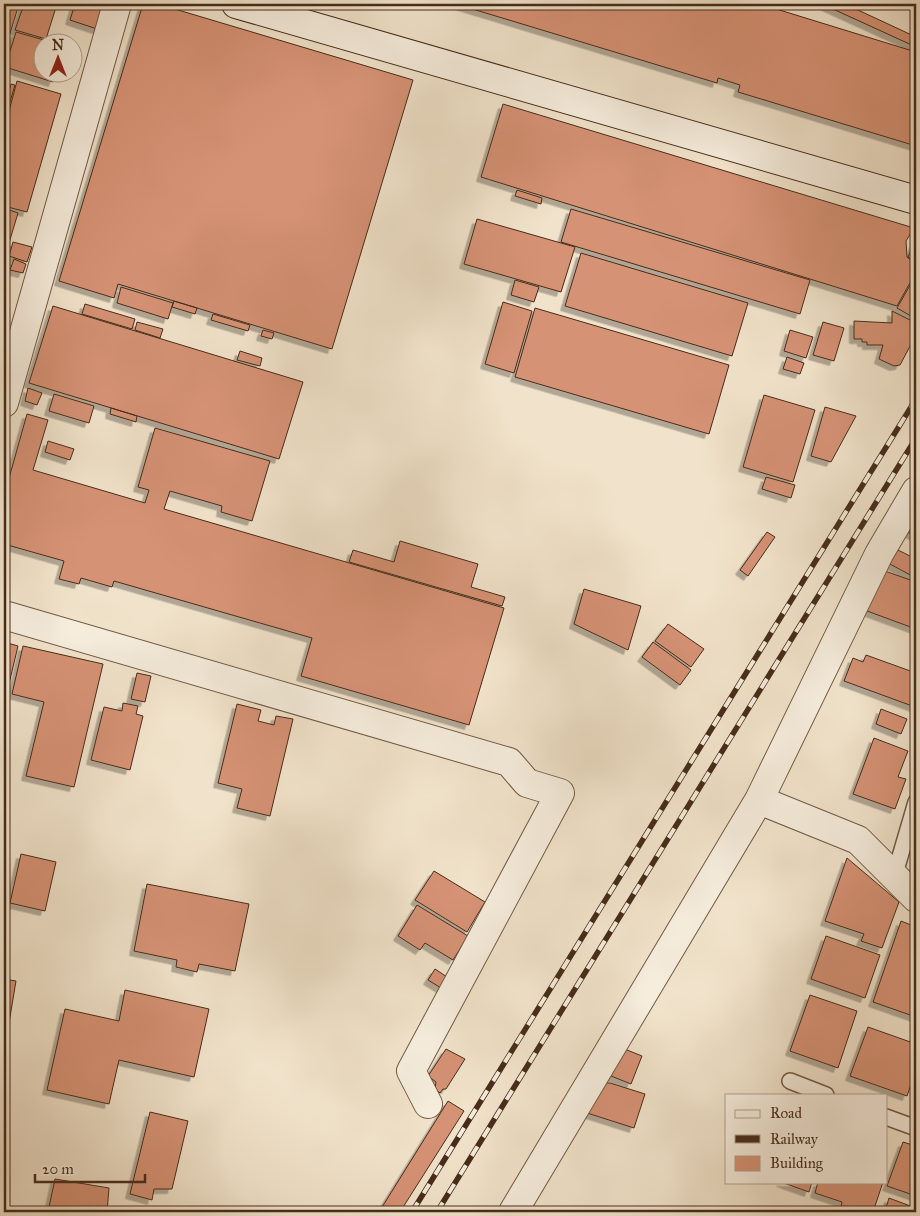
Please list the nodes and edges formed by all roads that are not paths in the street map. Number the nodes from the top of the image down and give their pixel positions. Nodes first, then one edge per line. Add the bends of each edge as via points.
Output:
1 (117, 4) edge
2 (236, 4) edge
3 (916, 200) edge
4 (4, 403) edge
5 (916, 491) edge
6 (4, 615) edge
7 (759, 800) junction
8 (916, 802) edge
9 (894, 876) junction
10 (916, 898) edge
11 (790, 1081) dead end
12 (823, 1094) edge
13 (428, 1104) dead end
14 (888, 1118) edge
15 (916, 1128) edge
16 (513, 1212) edge

1 - 4 street
2 - 3 street
5 - 7 street via 879,554
6 - 13 street via 509,762 527,783 560,793 411,1072
7 - 9 street via 858,840
7 - 16 street
8 - 9 lane
9 - 10 street
11 - 12 lane
14 - 15 lane

